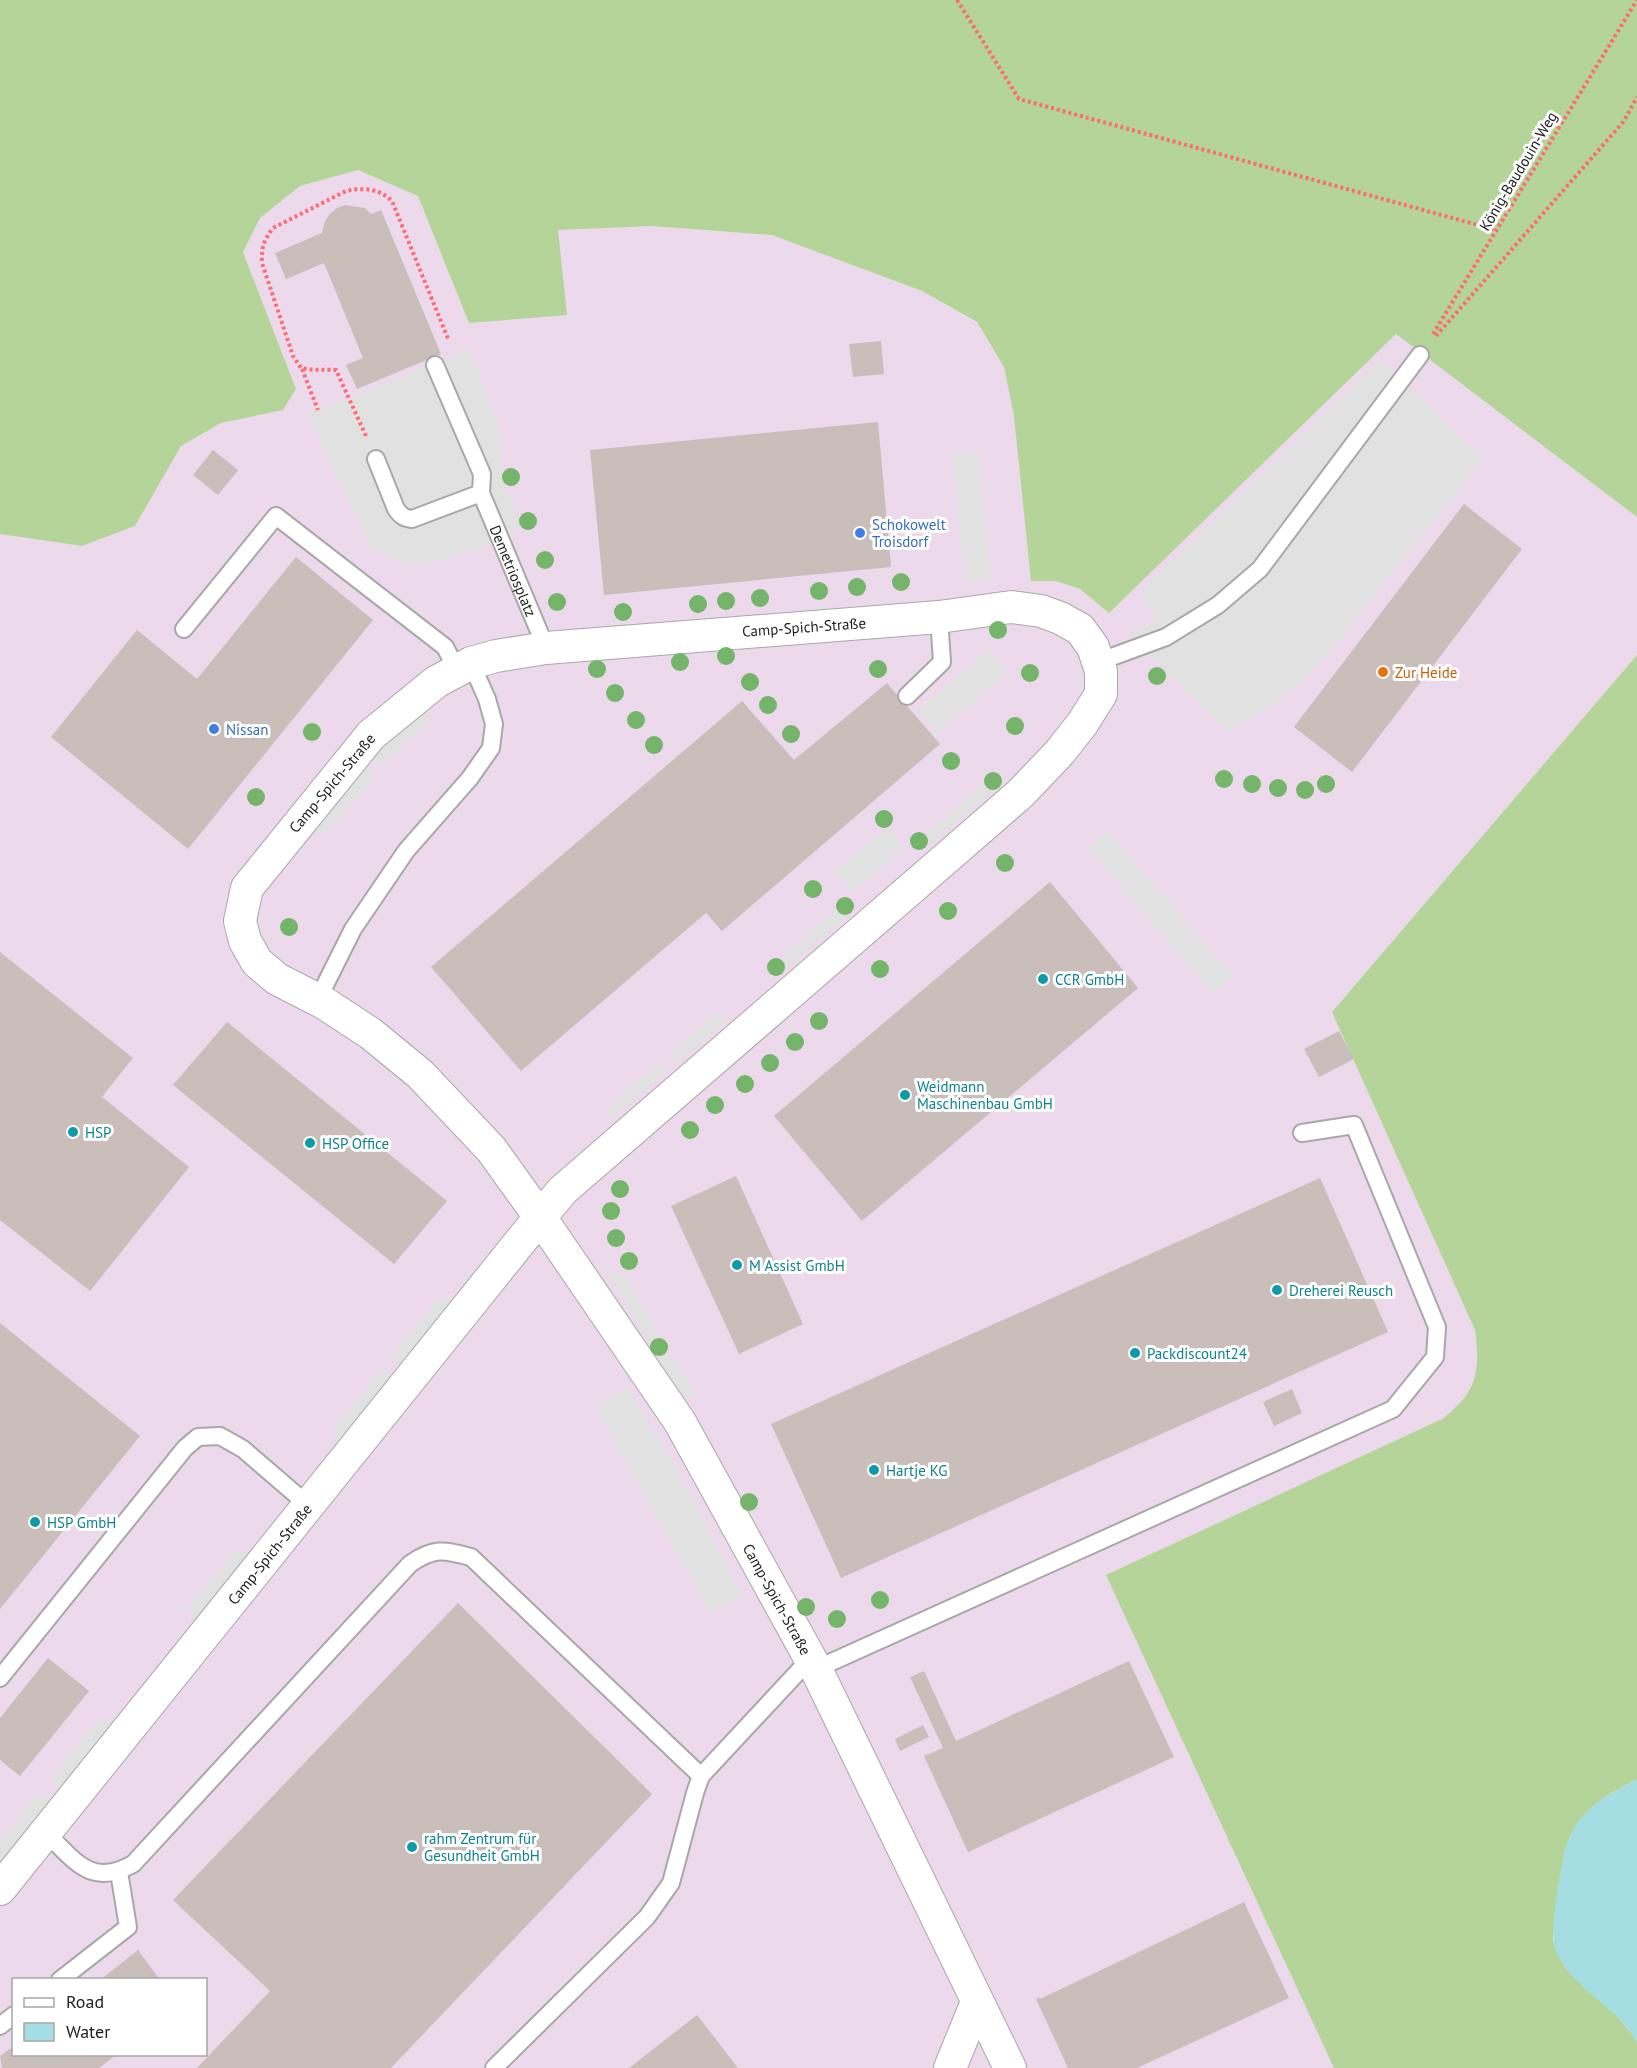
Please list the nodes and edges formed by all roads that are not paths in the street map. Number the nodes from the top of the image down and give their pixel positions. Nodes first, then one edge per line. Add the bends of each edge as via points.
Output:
1 (1420, 355) road end
2 (435, 365) road end
3 (375, 459) road end
4 (482, 493) junction
5 (939, 617) junction
6 (184, 629) dead end
7 (546, 648) junction
8 (1098, 662) junction
9 (464, 667) junction
10 (907, 696) dead end
11 (318, 999) junction
12 (1302, 1133) dead end
13 (540, 1217) junction
14 (308, 1505) junction
15 (813, 1664) junction
16 (0, 1678) edge
17 (701, 1776) junction
18 (45, 1832) junction
19 (119, 1872) junction
20 (0, 1889) edge
21 (63, 1978) edge
22 (977, 2002) junction
23 (12, 2017) edge
24 (0, 2026) edge
25 (494, 2068) edge
26 (950, 2068) edge
27 (1010, 2068) edge

1 - 8 lane via 1260,570 1218,604 1166,637
2 - 4 lane, Demetriosplatz via 482,474
3 - 4 lane via 396,509 406,518
4 - 7 lane, Demetriosplatz
5 - 7 street, Camp-Spich-Straße
5 - 8 street, Camp-Spich-Straße via 1011,607 1041,611 1080,629
5 - 10 lane via 942,662
6 - 9 lane via 276,516 445,647
7 - 9 street, Camp-Spich-Straße via 496,656
8 - 13 street, Camp-Spich-Straße via 1101,694 1060,752 1021,793 591,1164
9 - 11 lane via 487,699 494,724 491,748 406,851 360,919
9 - 11 street, Camp-Spich-Straße via 412,699 371,735 248,888 240,921 245,941 257,962 277,979
11 - 13 street, Camp-Spich-Straße via 370,1033 420,1074 491,1149
12 - 15 lane via 1354,1125 1437,1328 1435,1357 1393,1409
13 - 14 street, Camp-Spich-Straße
13 - 15 street, Camp-Spich-Straße via 680,1422
14 - 16 lane via 243,1449 220,1436 198,1437 185,1448
14 - 18 street, Camp-Spich-Straße
15 - 17 lane
15 - 22 street, Camp-Spich-Straße
17 - 19 lane via 471,1557 446,1551 425,1554 410,1564 133,1864
17 - 25 lane via 671,1883 647,1917
18 - 19 lane via 85,1869 100,1875
18 - 20 street, Camp-Spich-Straße
19 - 21 lane via 128,1928
22 - 26 street
22 - 27 street, Camp-Spich-Straße
23 - 24 lane

